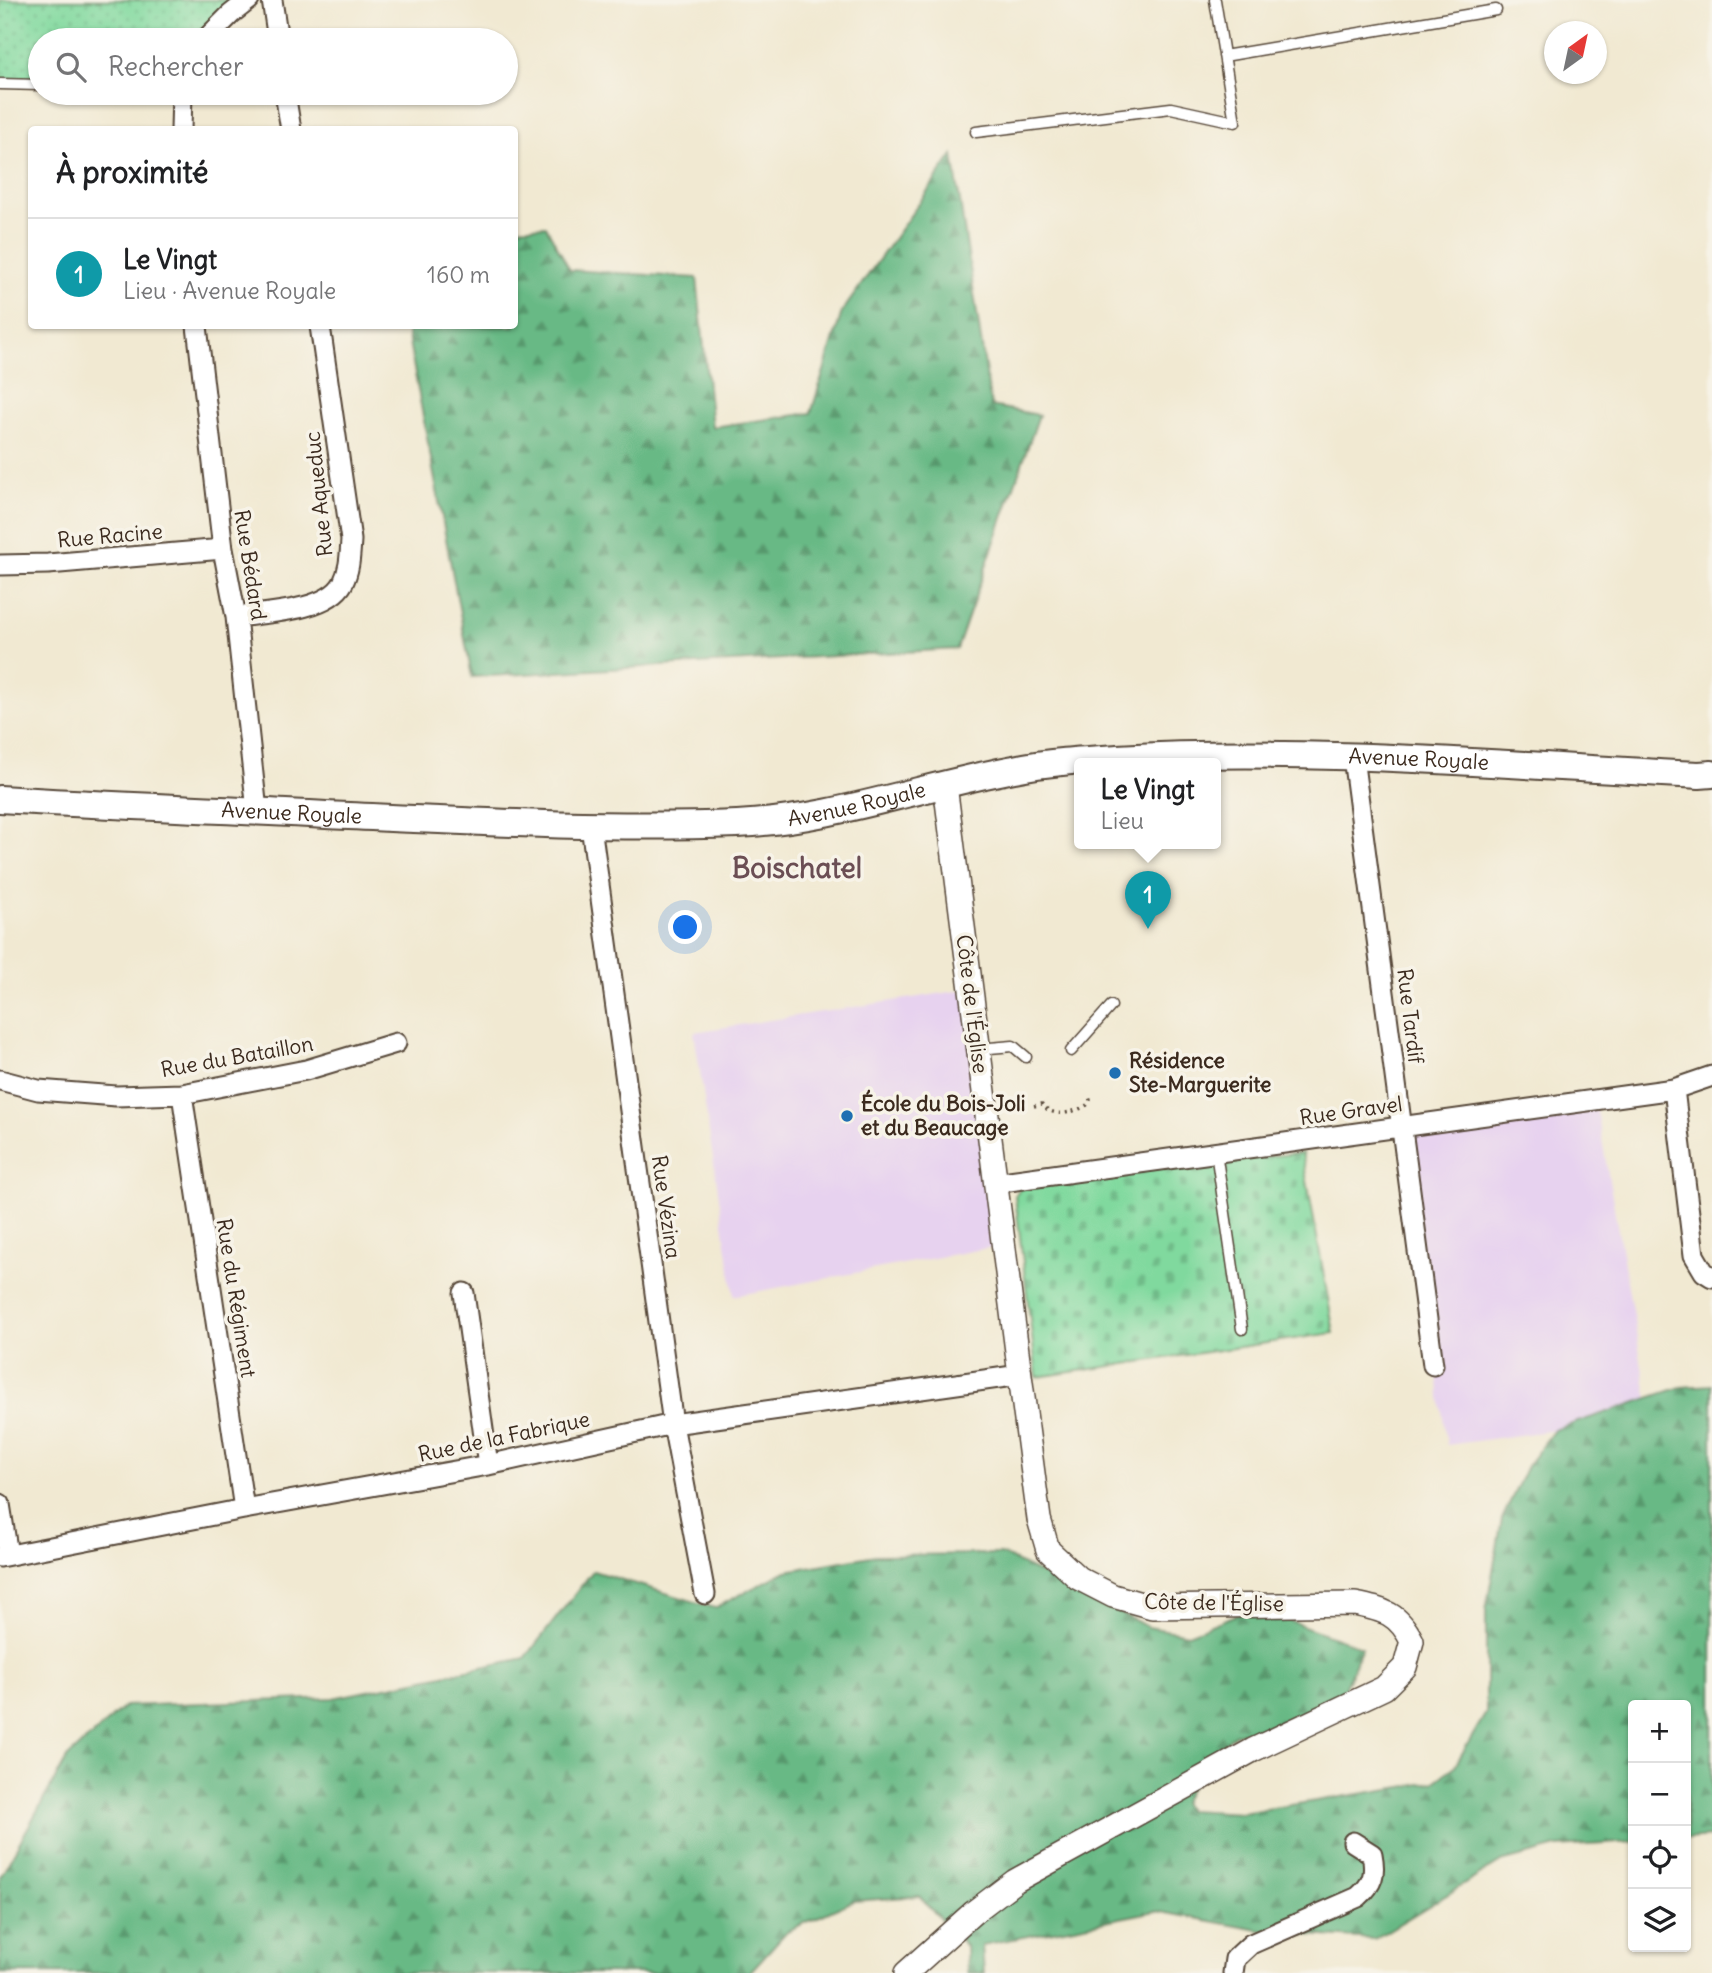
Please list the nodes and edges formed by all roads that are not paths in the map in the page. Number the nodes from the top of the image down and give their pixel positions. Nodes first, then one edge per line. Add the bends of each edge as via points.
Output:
1 (249, 0) edge
2 (272, 0) edge
3 (1215, 0) edge
4 (1496, 10) dead end
5 (217, 28) edge
6 (276, 28) edge
7 (1224, 56) junction
8 (0, 84) edge
9 (28, 85) edge
10 (182, 105) edge
11 (287, 105) edge
12 (181, 126) edge
13 (290, 126) edge
14 (976, 132) dead end
15 (197, 329) edge
16 (320, 329) edge
17 (223, 549) junction
18 (0, 565) edge
19 (236, 617) junction
20 (1353, 757) junction
21 (1116, 758) edge
22 (1074, 762) edge
23 (1712, 774) edge
24 (945, 785) junction
25 (0, 799) edge
26 (257, 811) junction
27 (591, 826) junction
28 (1111, 1006) dead end
29 (396, 1043) dead end
30 (978, 1049) junction
31 (1071, 1051) dead end
32 (1026, 1057) dead end
33 (1712, 1076) edge
34 (0, 1080) edge
35 (1674, 1089) junction
36 (182, 1094) junction
37 (1401, 1127) junction
38 (1216, 1152) junction
39 (995, 1183) junction
40 (1712, 1277) edge
41 (464, 1293) dead end
42 (1242, 1329) dead end
43 (1433, 1365) dead end
44 (1020, 1375) junction
45 (673, 1424) junction
46 (488, 1465) junction
47 (0, 1504) edge
48 (244, 1509) junction
49 (4, 1556) edge
50 (705, 1594) dead end
51 (1353, 1842) dead end
52 (906, 1973) edge
53 (1233, 1973) edge

1 - 5 street
2 - 6 street
3 - 7 lane
4 - 7 lane
7 - 14 lane via 1235,122 1171,108
8 - 9 lane
10 - 12 street
11 - 13 street
15 - 17 street, Rue Bédard
16 - 19 street, Rue Aqueduc via 351,540 349,566 342,585 314,605
17 - 18 street, Rue Racine
17 - 19 street, Rue Bédard
19 - 26 street, Rue Bédard
20 - 21 main road, Avenue Royale
20 - 23 main road, Avenue Royale
20 - 37 street, Rue Tardif
22 - 24 main road, Avenue Royale via 1017,768
24 - 27 main road, Avenue Royale via 811,815 743,824
24 - 30 street, Côte de l'Église
25 - 26 main road, Avenue Royale
26 - 27 main road, Avenue Royale
27 - 45 street, Rue Vézina
28 - 31 lane
29 - 36 street, Rue du Bataillon via 306,1070
30 - 32 lane via 1013,1046
30 - 39 street, Côte de l'Église
33 - 35 street, Rue Gravel
34 - 36 street, Rue du Bataillon via 38,1090 116,1096
35 - 37 street, Rue Gravel
35 - 40 street via 1694,1255
36 - 48 street, Rue du Régiment
37 - 38 street, Rue Gravel
37 - 43 street, Rue Tardif
38 - 39 street, Rue Gravel
38 - 42 lane
39 - 44 street, Côte de l'Église
41 - 46 street
44 - 45 street, Rue de la Fabrique
44 - 52 street, Côte de l'Église via 1039,1519 1048,1550 1078,1578 1113,1596 1152,1607 1355,1604 1382,1610 1404,1624 1412,1641 1405,1667 1384,1688 1253,1750 1015,1881
45 - 46 street, Rue de la Fabrique
45 - 50 street, Rue Vézina
46 - 48 street, Rue de la Fabrique
47 - 49 street
48 - 49 street, Rue de la Fabrique
51 - 53 street via 1372,1854 1376,1870 1370,1886 1358,1897 1251,1944 1235,1959

